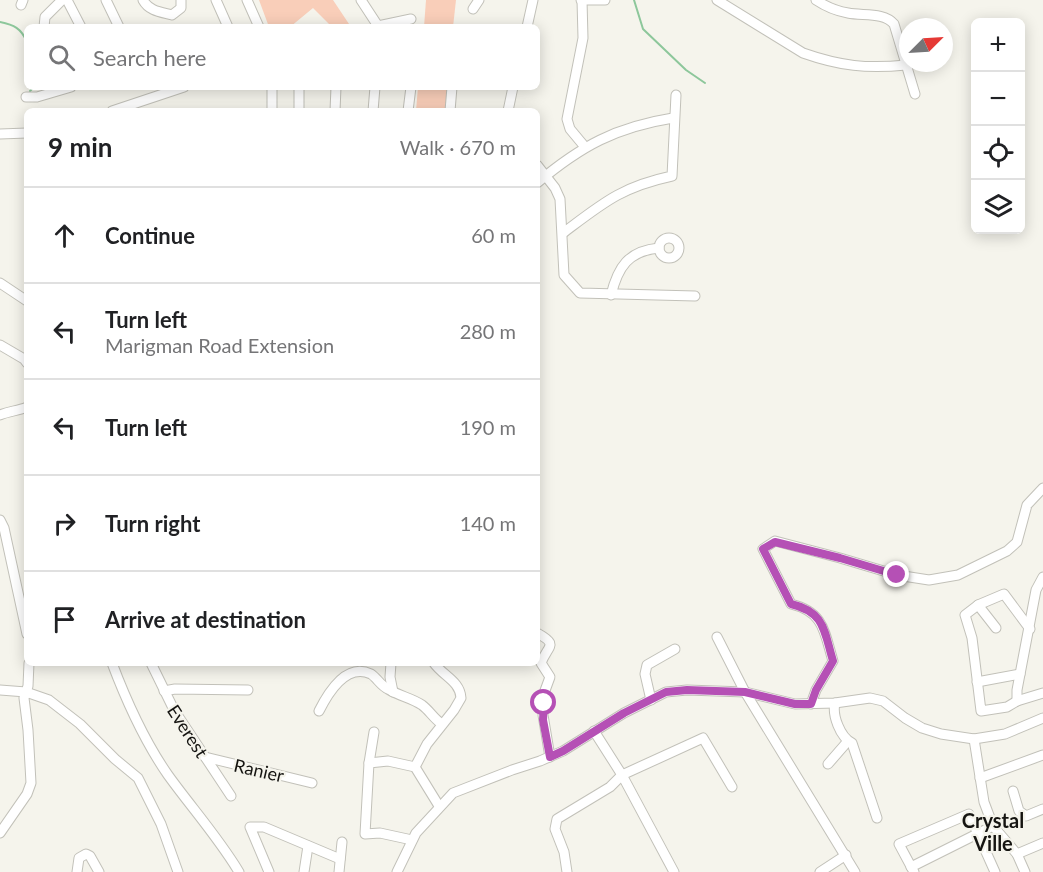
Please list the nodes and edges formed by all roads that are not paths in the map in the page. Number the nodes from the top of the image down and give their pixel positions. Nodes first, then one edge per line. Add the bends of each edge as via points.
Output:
1 (62, 0) edge
2 (67, 0) edge
3 (106, 0) edge
4 (143, 0) edge
5 (181, 0) edge
6 (216, 0) edge
7 (247, 0) edge
8 (361, 0) edge
9 (479, 0) edge
10 (533, 0) edge
11 (581, 0) edge
12 (605, 0) edge
13 (717, 0) edge
14 (816, 0) edge
15 (473, 9) dead end
16 (411, 19) dead end
17 (44, 24) edge
18 (79, 24) edge
19 (118, 24) edge
20 (227, 24) edge
21 (258, 24) edge
22 (377, 24) edge
23 (387, 24) edge
24 (528, 24) edge
25 (899, 41) edge
26 (899, 66) edge
27 (908, 72) edge
28 (61, 90) edge
29 (175, 90) edge
30 (272, 90) edge
31 (299, 90) edge
32 (336, 90) edge
33 (375, 90) edge
34 (411, 90) edge
35 (452, 90) edge
36 (512, 90) edge
37 (915, 94) dead end
38 (676, 95) dead end
39 (26, 97) dead end
40 (120, 108) edge
41 (272, 108) edge
42 (299, 108) edge
43 (335, 108) edge
44 (373, 108) edge
45 (408, 108) edge
46 (450, 108) edge
47 (509, 108) edge
48 (674, 118) junction
49 (24, 132) edge
50 (0, 134) edge
51 (585, 147) junction
52 (540, 168) edge
53 (546, 175) junction
54 (540, 180) edge
55 (563, 233) junction
56 (659, 248) dead end
57 (0, 283) edge
58 (611, 295) junction
59 (694, 296) dead end
60 (24, 299) edge
61 (0, 345) edge
62 (24, 359) edge
63 (24, 408) edge
64 (2, 412) edge
65 (1043, 488) edge
66 (0, 520) edge
67 (1043, 577) edge
68 (978, 605) junction
69 (24, 620) edge
70 (996, 628) dead end
71 (1030, 628) junction
72 (540, 635) edge
73 (717, 637) dead end
74 (675, 650) dead end
75 (29, 666) edge
76 (112, 666) edge
77 (152, 666) edge
78 (391, 666) edge
79 (436, 666) edge
80 (1020, 674) junction
81 (977, 682) junction
82 (243, 688) dead end
83 (0, 690) edge
84 (164, 691) junction
85 (26, 692) junction
86 (393, 692) junction
87 (745, 692) junction
88 (1043, 693) edge
89 (651, 699) junction
90 (1017, 700) junction
91 (835, 703) junction
92 (811, 704) junction
93 (319, 711) dead end
94 (1041, 719) edge
95 (442, 724) junction
96 (1043, 730) edge
97 (594, 731) junction
98 (374, 732) dead end
99 (974, 739) junction
100 (848, 741) junction
101 (1043, 755) edge
102 (205, 757) junction
103 (550, 757) junction
104 (369, 763) junction
105 (828, 764) dead end
106 (415, 767) junction
107 (622, 775) junction
108 (980, 778) junction
109 (306, 785) dead end
110 (732, 787) dead end
111 (1013, 791) dead end
112 (231, 796) dead end
113 (439, 806) junction
114 (1043, 809) edge
115 (877, 818) dead end
116 (993, 826) junction
117 (0, 833) edge
118 (978, 835) junction
119 (412, 840) junction
120 (342, 842) dead end
121 (1043, 843) edge
122 (308, 846) junction
123 (1017, 854) junction
124 (846, 855) junction
125 (340, 859) junction
126 (913, 869) edge
127 (77, 872) edge
128 (99, 872) edge
129 (178, 872) edge
130 (239, 872) edge
131 (269, 872) edge
132 (304, 872) edge
133 (339, 872) edge
134 (397, 872) edge
135 (567, 872) edge
136 (674, 872) edge
137 (820, 872) edge
138 (855, 872) edge
139 (995, 872) edge
140 (1025, 872) edge

1 - 17 street via 45,17
2 - 18 street
3 - 19 street
4 - 5 street via 154,11 172,15 181,8
6 - 20 street
7 - 21 street
8 - 22 street
9 - 15 street
10 - 24 street
11 - 12 street
11 - 51 street via 583,38 567,119
13 - 26 street via 803,53 851,66
14 - 25 street via 847,13 882,16 894,24
16 - 23 street
27 - 37 street
28 - 39 street
29 - 40 street
30 - 41 street
31 - 42 street
32 - 43 street
33 - 44 street
34 - 45 street
35 - 46 street
36 - 47 street
38 - 48 street
48 - 51 street via 624,129
48 - 55 street via 672,176 619,192
49 - 50 street
51 - 53 street
52 - 53 street
53 - 54 street
53 - 55 street via 560,199
55 - 58 street via 564,275 573,287 580,293
56 - 58 street via 630,258 615,279
57 - 60 street
58 - 59 street
61 - 62 street
63 - 64 street
65 - 92 street via 1027,505 1017,542 958,575 929,580 775,542 763,549 791,604 807,608 821,621 833,661
66 - 69 street
67 - 71 street via 1036,590
68 - 70 street
68 - 71 street via 1004,594
68 - 81 street via 965,615
71 - 80 street
72 - 103 street via 551,642 541,663 550,677 543,696
73 - 87 street
74 - 89 street via 647,665 645,674
75 - 85 street
76 - 130 street via 133,714 166,772
77 - 84 street, Everest
78 - 86 street
79 - 95 street via 458,686 461,698
80 - 81 street
80 - 90 street
81 - 90 street via 981,711 1007,707
82 - 84 street
83 - 85 street
84 - 102 street, Everest
85 - 117 street via 31,783
85 - 129 street via 65,711 138,778 162,824
86 - 93 street via 372,675 351,673 341,679
86 - 95 street via 422,705
87 - 89 street via 687,690 666,692
87 - 92 street
87 - 124 street
88 - 90 street
89 - 97 street
91 - 92 street
91 - 99 street via 870,698 883,701 922,728
91 - 100 street via 837,722
94 - 96 street
94 - 99 street via 1005,734
95 - 106 street
97 - 103 street
97 - 107 street
98 - 104 street
99 - 108 street
100 - 105 street
100 - 115 street via 852,743
101 - 108 street
102 - 109 street, Ranier
102 - 112 street, Everest
103 - 113 street via 453,793
104 - 106 street via 388,761
104 - 119 street via 365,834
106 - 113 street
107 - 110 street via 703,738
107 - 135 street via 610,787 556,819 555,829
107 - 136 street
108 - 116 street
111 - 114 street via 1019,811 1026,816
113 - 119 street
116 - 118 street
116 - 123 street
118 - 126 street
118 - 126 street via 969,814 899,844
118 - 139 street
119 - 134 street
120 - 125 street
121 - 123 street
122 - 125 street
122 - 131 street via 264,827 250,827
122 - 132 street
123 - 140 street
124 - 137 street
124 - 138 street
125 - 133 street
127 - 128 street via 79,858 86,854

